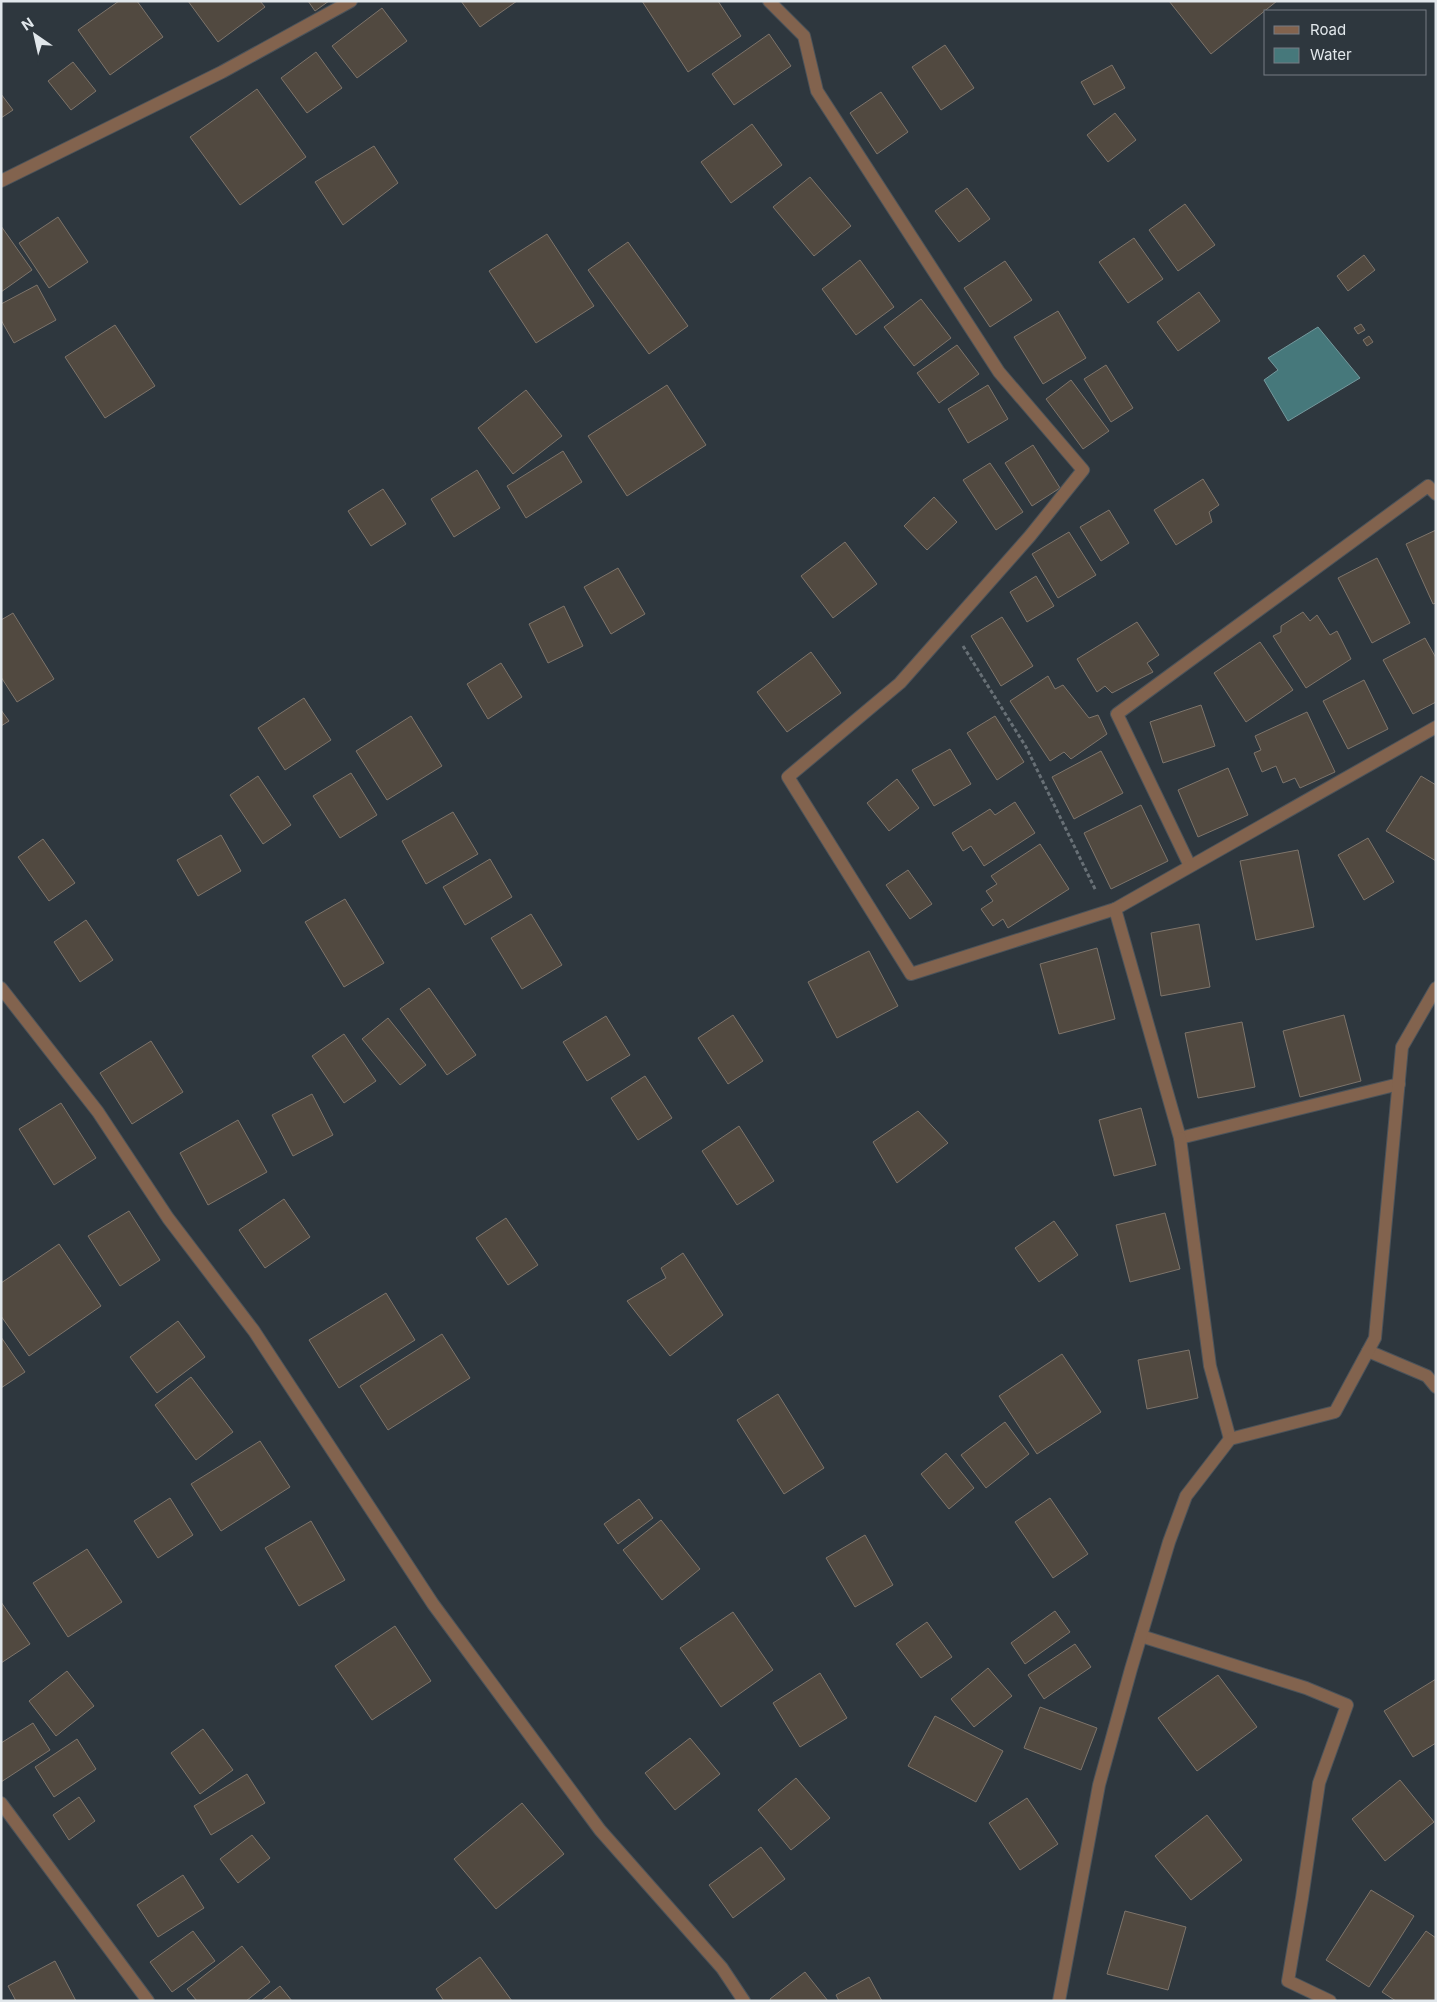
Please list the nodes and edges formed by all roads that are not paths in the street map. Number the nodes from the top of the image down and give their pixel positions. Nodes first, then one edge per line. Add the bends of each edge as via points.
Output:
1 (351, 1) edge
2 (769, 1) edge
3 (1, 181) edge
4 (1436, 494) edge
5 (1436, 728) edge
6 (1190, 866) junction
7 (1111, 910) junction
8 (1, 988) edge
9 (1436, 988) edge
10 (1399, 1084) junction
11 (1180, 1138) junction
12 (1368, 1351) junction
13 (1436, 1387) edge
14 (1230, 1439) junction
15 (1141, 1636) junction
16 (1, 1803) edge
17 (142, 1998) edge
18 (744, 2001) edge
19 (1059, 2001) edge
20 (1330, 2001) edge

1 - 3 street via 222,72
2 - 7 street via 804,36 817,91 999,372 1083,470 1030,536 900,683 788,777 911,974
4 - 6 street via 1428,486 1117,714
5 - 6 street
6 - 7 street
7 - 11 street
8 - 18 street via 98,1112 168,1218 254,1331 438,1612 600,1830 722,1968
9 - 10 street via 1402,1047
10 - 11 street
10 - 12 street via 1375,1338
11 - 14 street via 1210,1366
12 - 13 street via 1427,1376
12 - 14 street via 1335,1412
14 - 15 street via 1186,1496
15 - 19 street via 1099,1785
15 - 20 street via 1306,1688 1346,1705 1319,1783 1288,1981
16 - 17 street

